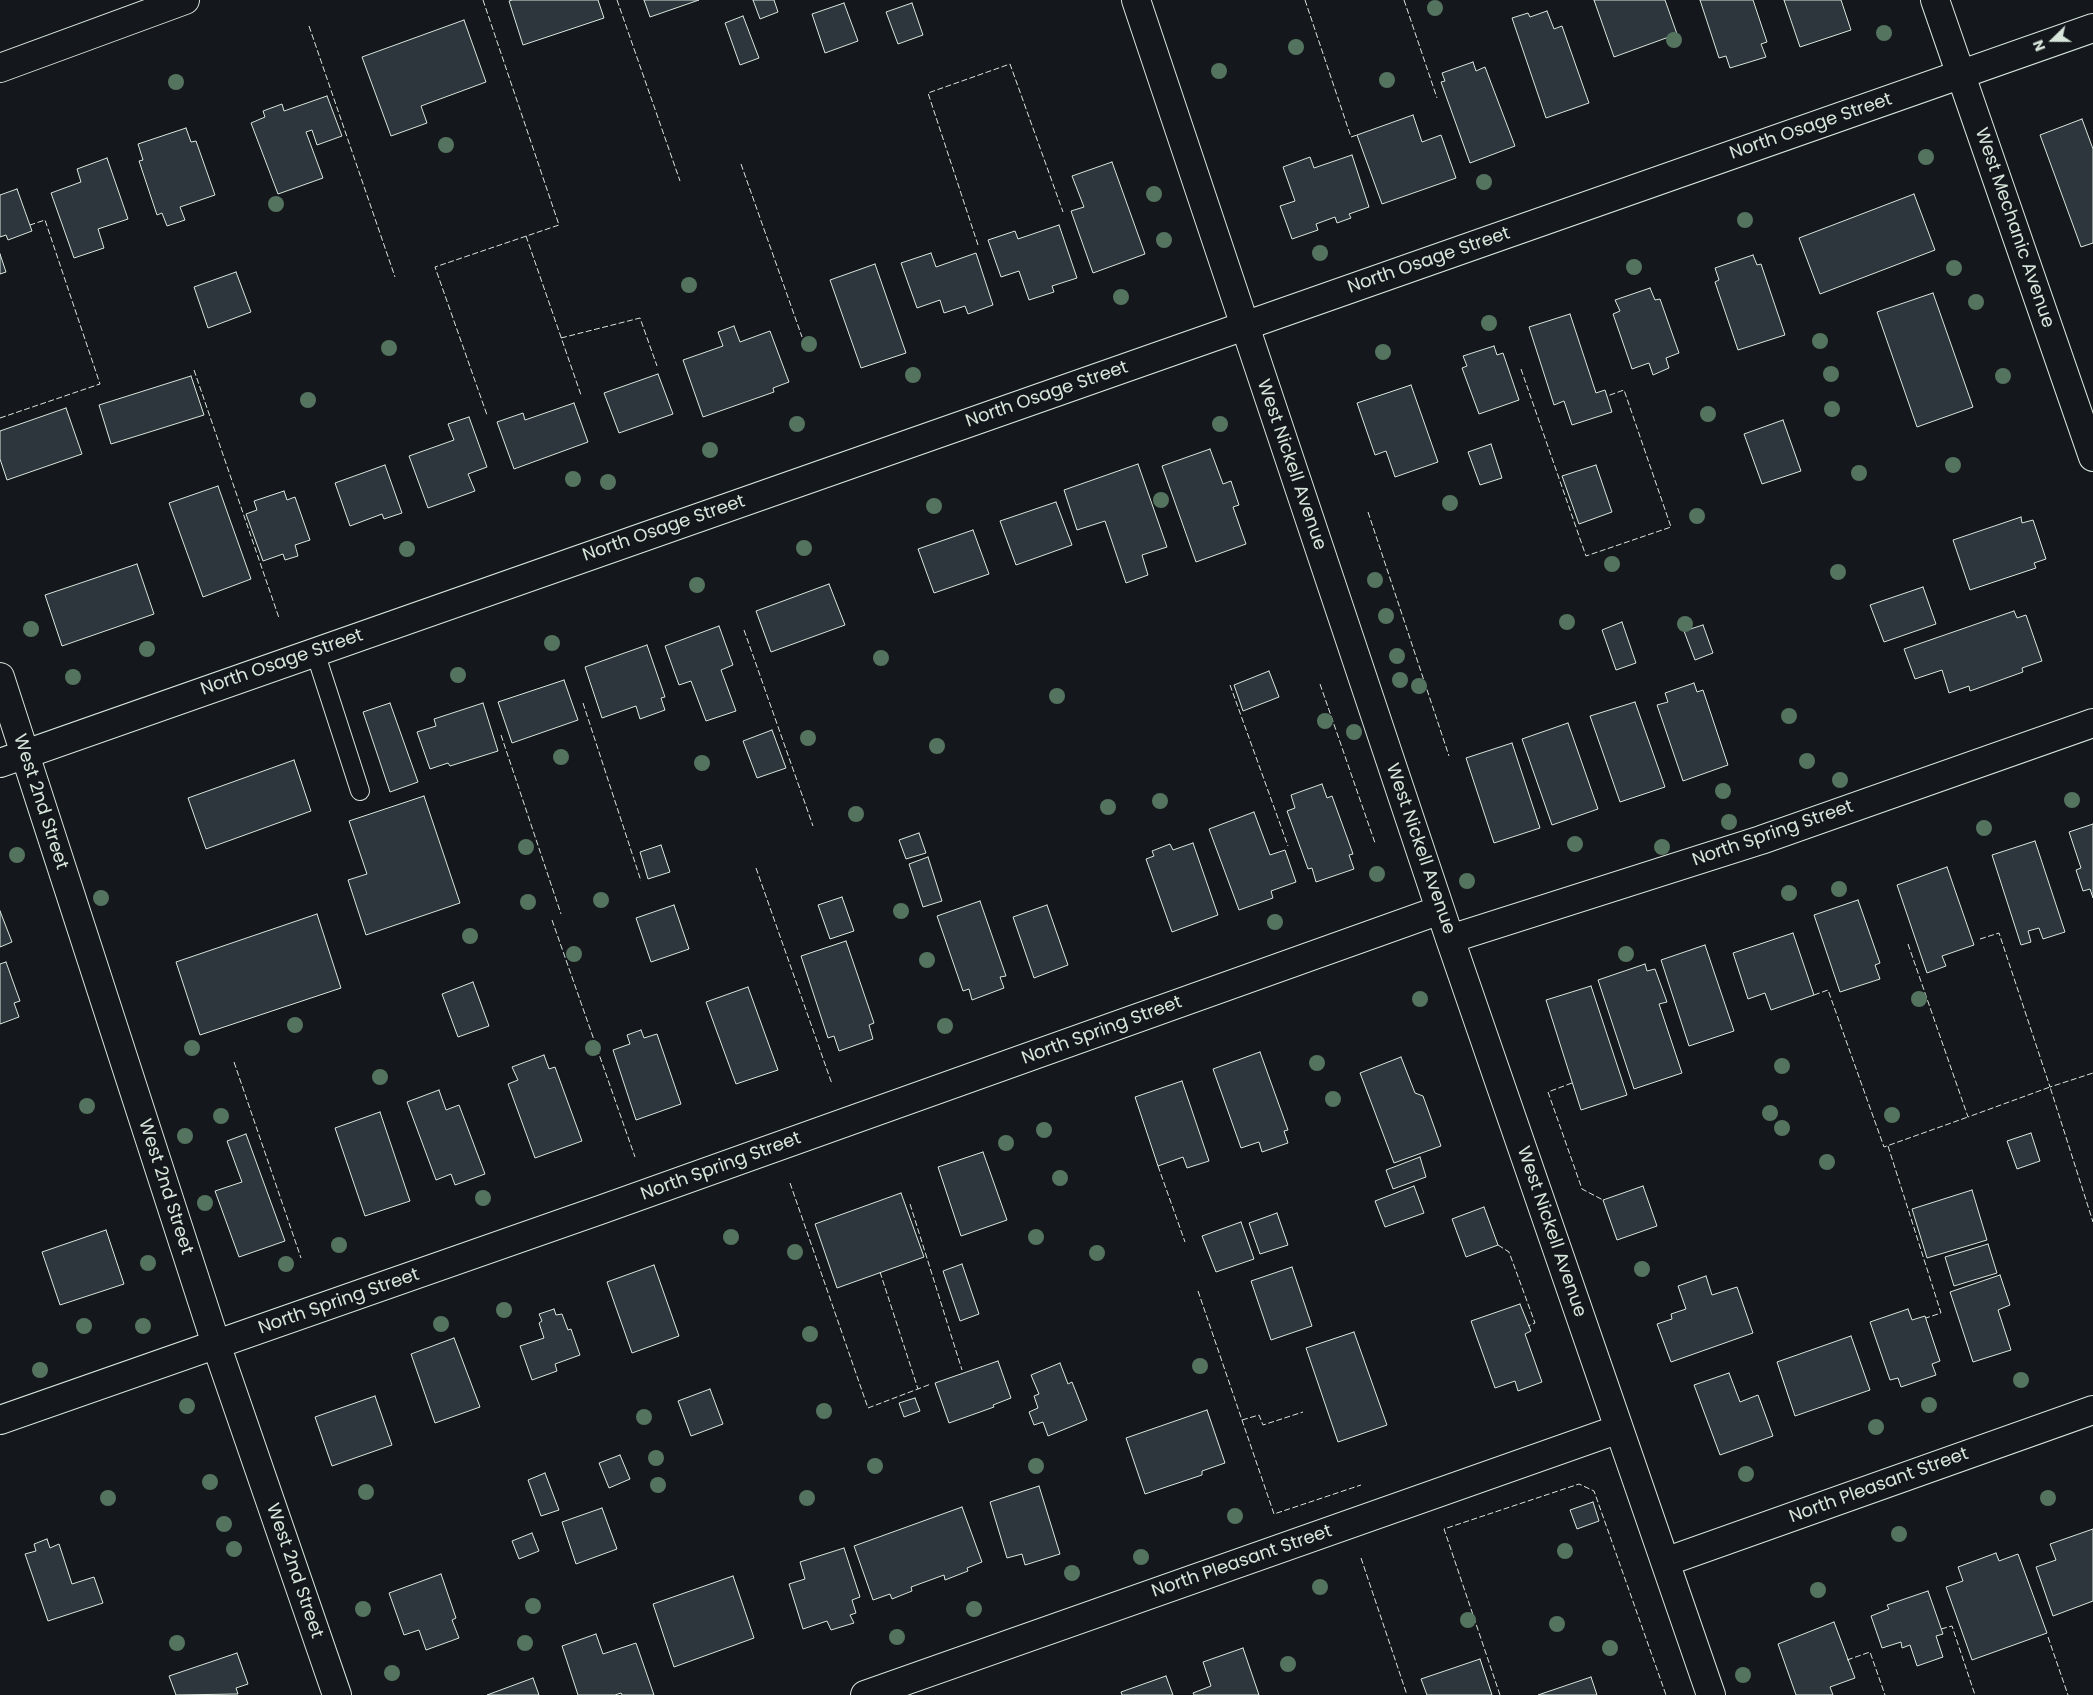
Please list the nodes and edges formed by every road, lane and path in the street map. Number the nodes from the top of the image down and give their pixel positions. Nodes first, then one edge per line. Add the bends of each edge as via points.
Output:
1 (185, 0) edge
2 (1136, 0) edge
3 (1936, 0) edge
4 (2093, 28) edge
5 (0, 68) edge
6 (1961, 74) junction
7 (1244, 326) junction
8 (2093, 456) edge
9 (315, 652) junction
10 (0, 677) edge
11 (2093, 723) edge
12 (12, 758) edge
13 (360, 791) dead end
14 (1440, 910) junction
15 (1450, 939) junction
16 (216, 1344) junction
17 (2093, 1410) edge
18 (0, 1420) edge
19 (1619, 1430) junction
20 (1665, 1562) junction
21 (337, 1695) edge
22 (865, 1695) edge
23 (1711, 1695) edge

1 - 5 street
2 - 7 street, West Nickell Avenue
3 - 6 street, West Mechanic Avenue
4 - 6 street, North Osage Street
6 - 7 street, North Osage Street
6 - 8 street, West Mechanic Avenue
7 - 9 street, North Osage Street
7 - 14 street, West Nickell Avenue
9 - 12 street, North Osage Street
9 - 13 lane
10 - 12 street, West 2nd Street
11 - 15 street, North Spring Street via 1761,840
12 - 16 street, West 2nd Street
14 - 15 street, West Nickell Avenue
14 - 16 street, North Spring Street
15 - 19 street, West Nickell Avenue
16 - 18 street, North Spring Street
16 - 21 street, West 2nd Street
17 - 20 street, North Pleasant Street
19 - 20 street, West Nickell Avenue
19 - 22 street, North Pleasant Street
20 - 23 street, West Nickell Avenue

